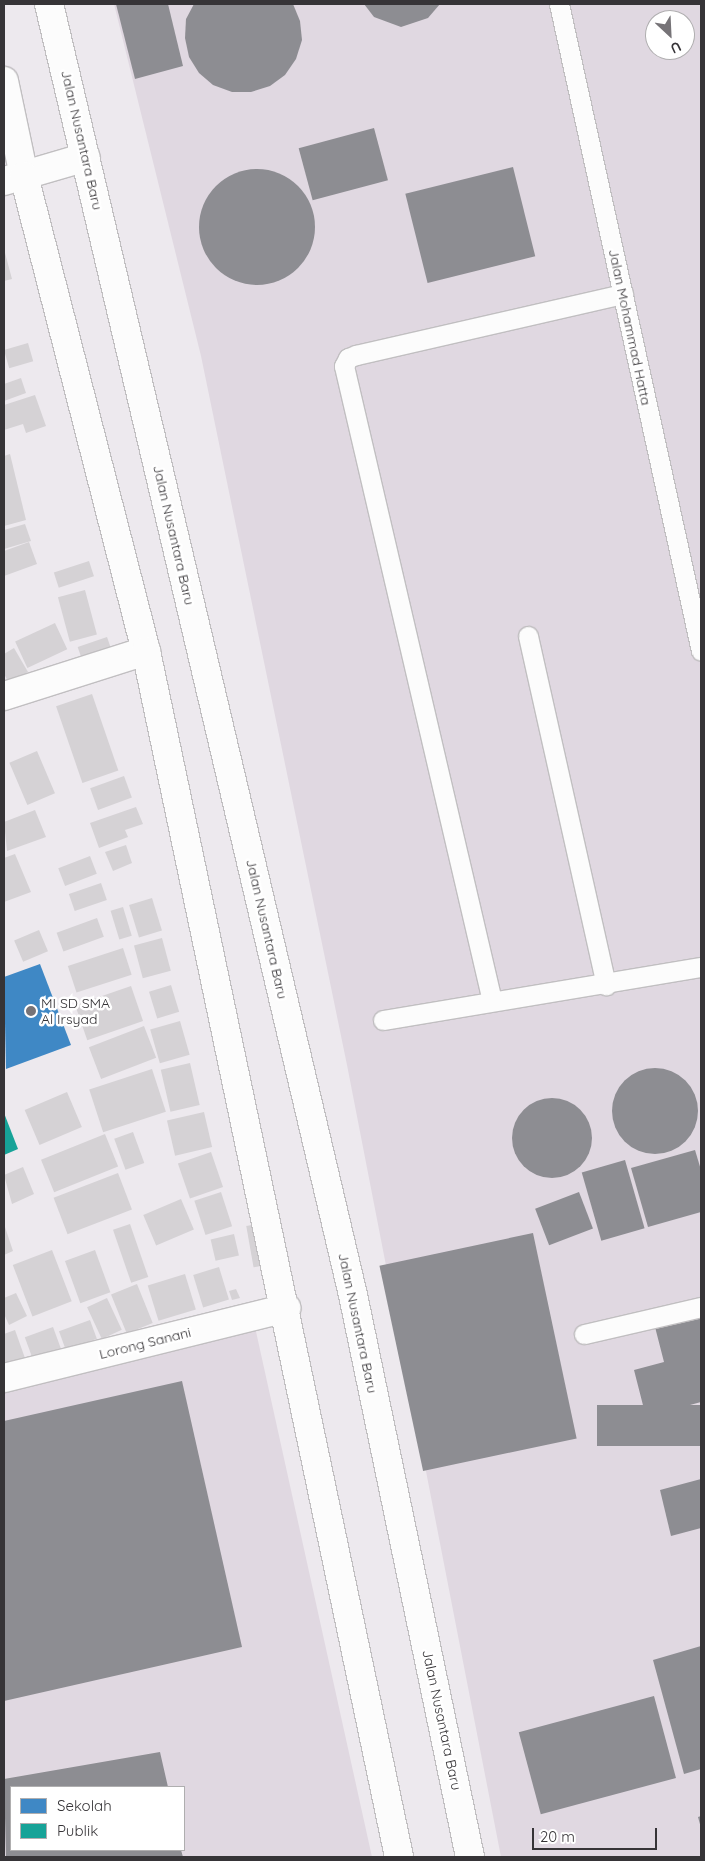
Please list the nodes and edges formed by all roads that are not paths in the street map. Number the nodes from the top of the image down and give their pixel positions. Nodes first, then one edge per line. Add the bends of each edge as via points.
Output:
1 (49, 4) edge
2 (559, 4) edge
3 (4, 81) edge
4 (86, 157) junction
5 (14, 178) edge
6 (623, 294) junction
7 (528, 636) dead end
8 (701, 650) edge
9 (146, 651) junction
10 (4, 696) edge
11 (701, 967) edge
12 (606, 985) junction
13 (492, 1001) junction
14 (383, 1020) dead end
15 (701, 1307) edge
16 (286, 1308) junction
17 (584, 1334) dead end
18 (4, 1378) edge
19 (399, 1857) edge
20 (470, 1857) edge

1 - 4 main road, Jalan Nusantara Baru
2 - 6 lane, Jalan Mohammad Hatta
3 - 5 main road
4 - 5 main road
4 - 20 main road, Jalan Nusantara Baru via 353,1295
5 - 9 main road
6 - 8 lane, Jalan Mohammad Hatta
6 - 13 lane via 356,355 344,366
7 - 12 lane
9 - 10 main road
9 - 16 main road
11 - 12 lane
12 - 13 lane
13 - 14 lane
15 - 17 lane
16 - 18 main road, Lorong Sanani
16 - 19 main road

